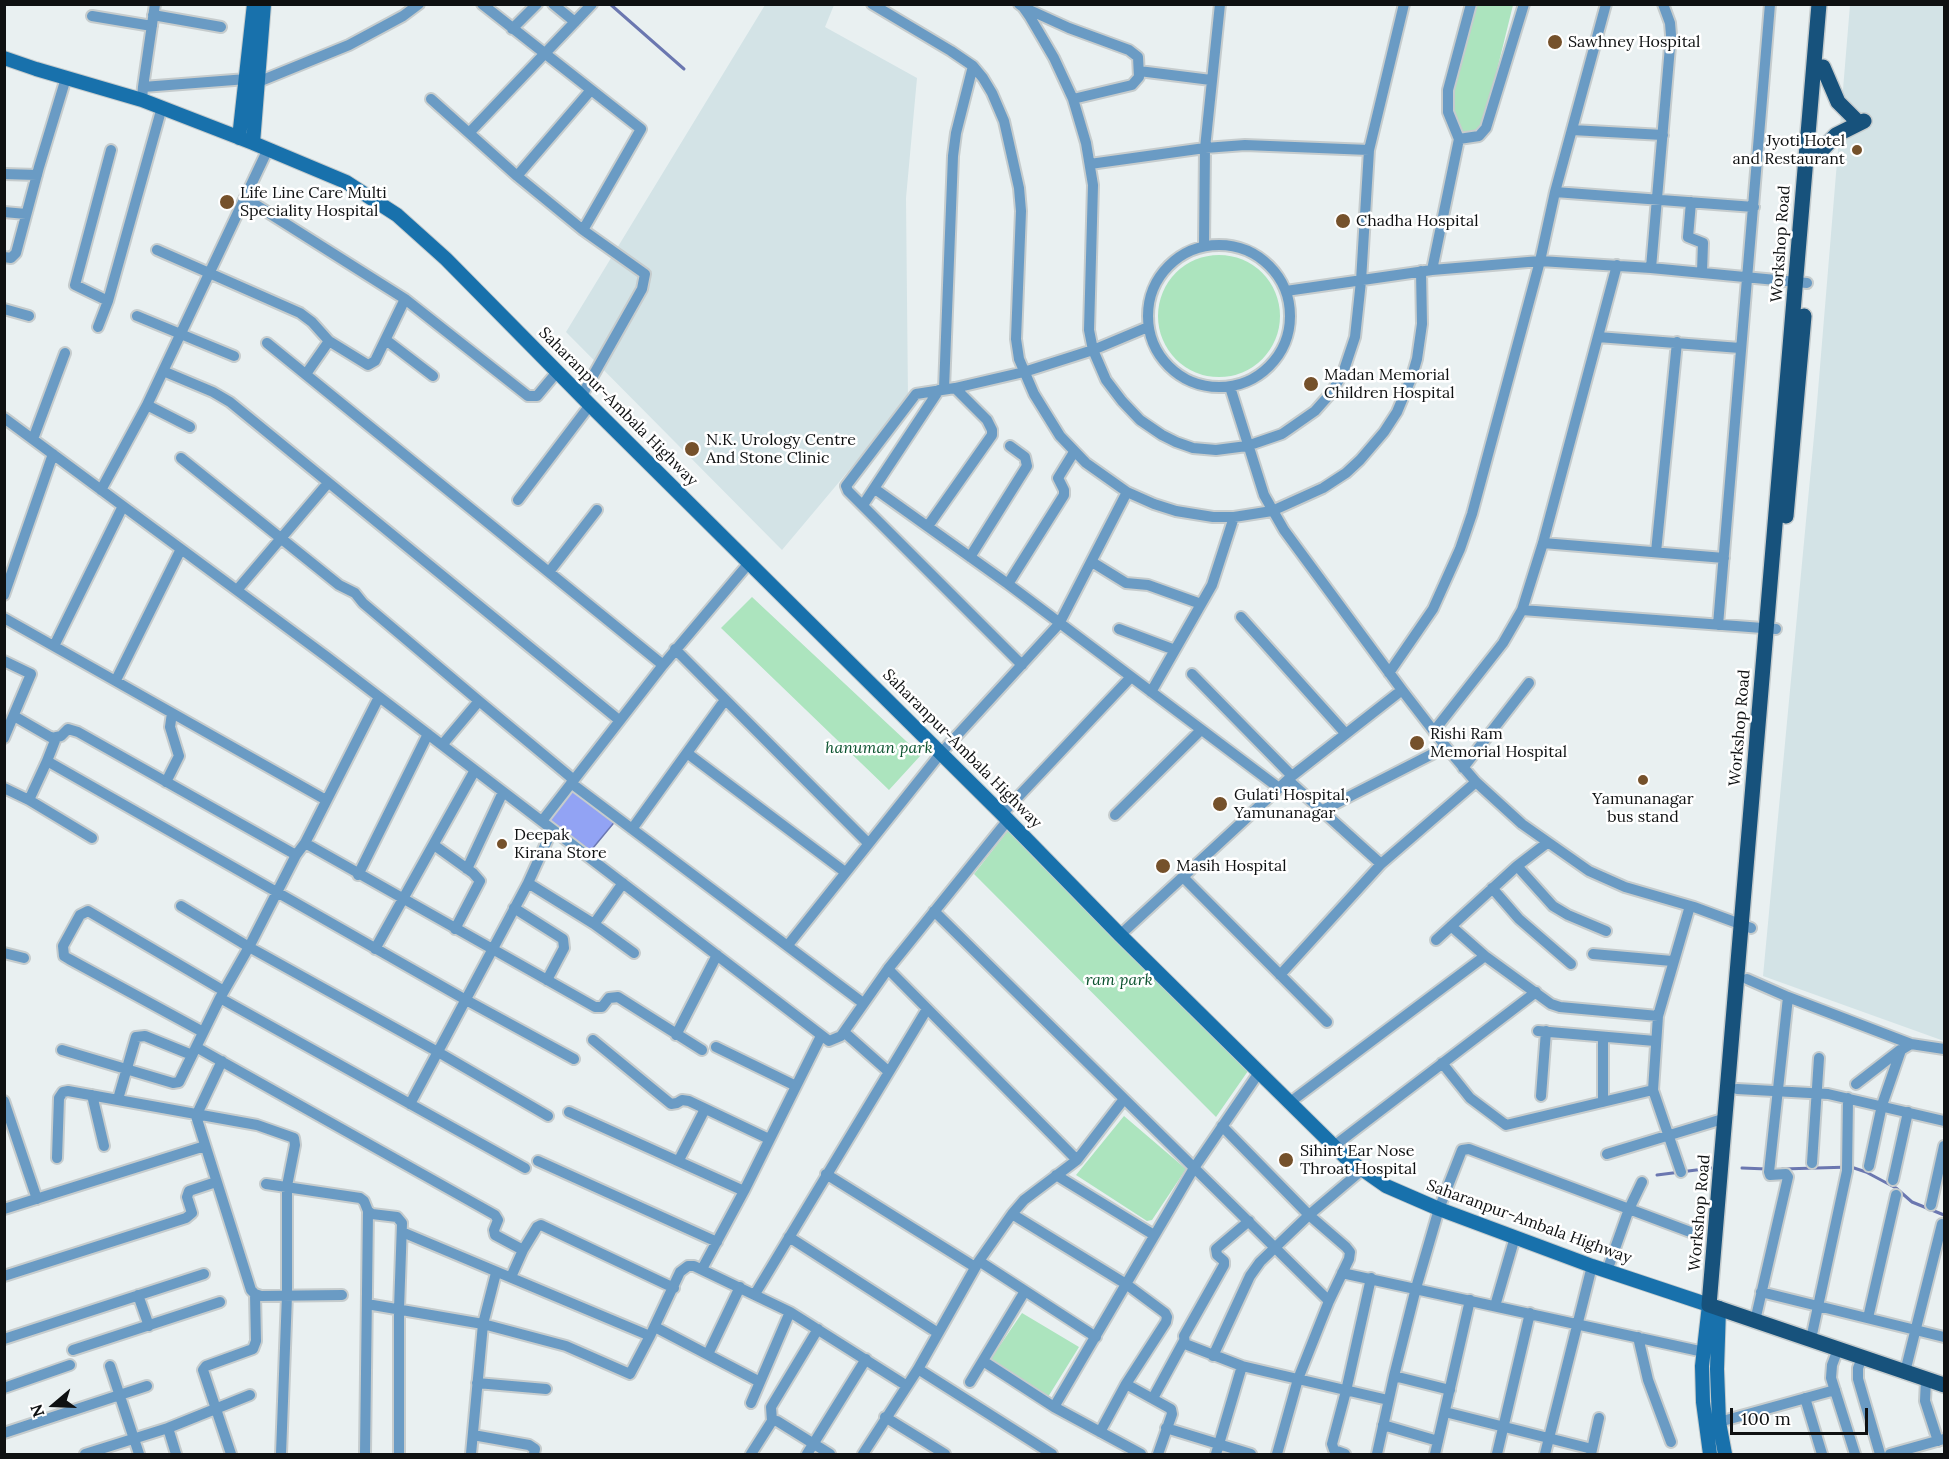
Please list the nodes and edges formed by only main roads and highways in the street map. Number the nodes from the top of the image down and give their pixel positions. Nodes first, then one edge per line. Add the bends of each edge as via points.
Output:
1 (254, 4) edge
2 (264, 4) edge
3 (1819, 4) edge
4 (1828, 4) edge
5 (4, 58) edge
6 (1823, 67) junction
7 (252, 81) junction
8 (246, 140) junction
9 (1816, 156) junction
10 (1802, 282) junction
11 (1747, 926) junction
12 (1714, 1307) junction
13 (1944, 1385) edge
14 (1710, 1455) edge
15 (1725, 1455) edge

1 - 7 main road
2 - 7 main road
3 - 10 main road, Workshop Road
4 - 6 main road, Workshop Road
5 - 8 main road, Saharanpur-Ambala Highway via 66,78 142,93 162,107
6 - 9 main road, Workshop Road
6 - 9 main road via 1838,102 1861,121 1836,135
7 - 8 main road
8 - 12 main road, Saharanpur-Ambala Highway via 346,182 397,215 446,259 1258,1074 1362,1170 1386,1186 1439,1209
9 - 10 main road, Workshop Road
10 - 11 main road, Workshop Road
11 - 12 main road, Workshop Road via 1726,1119
11 - 12 main road, Workshop Road via 1747,979
12 - 13 main road, Saharanpur-Ambala Highway
12 - 14 main road, Workshop Road via 1704,1352 1702,1402
12 - 15 main road, Workshop Road via 1719,1422

